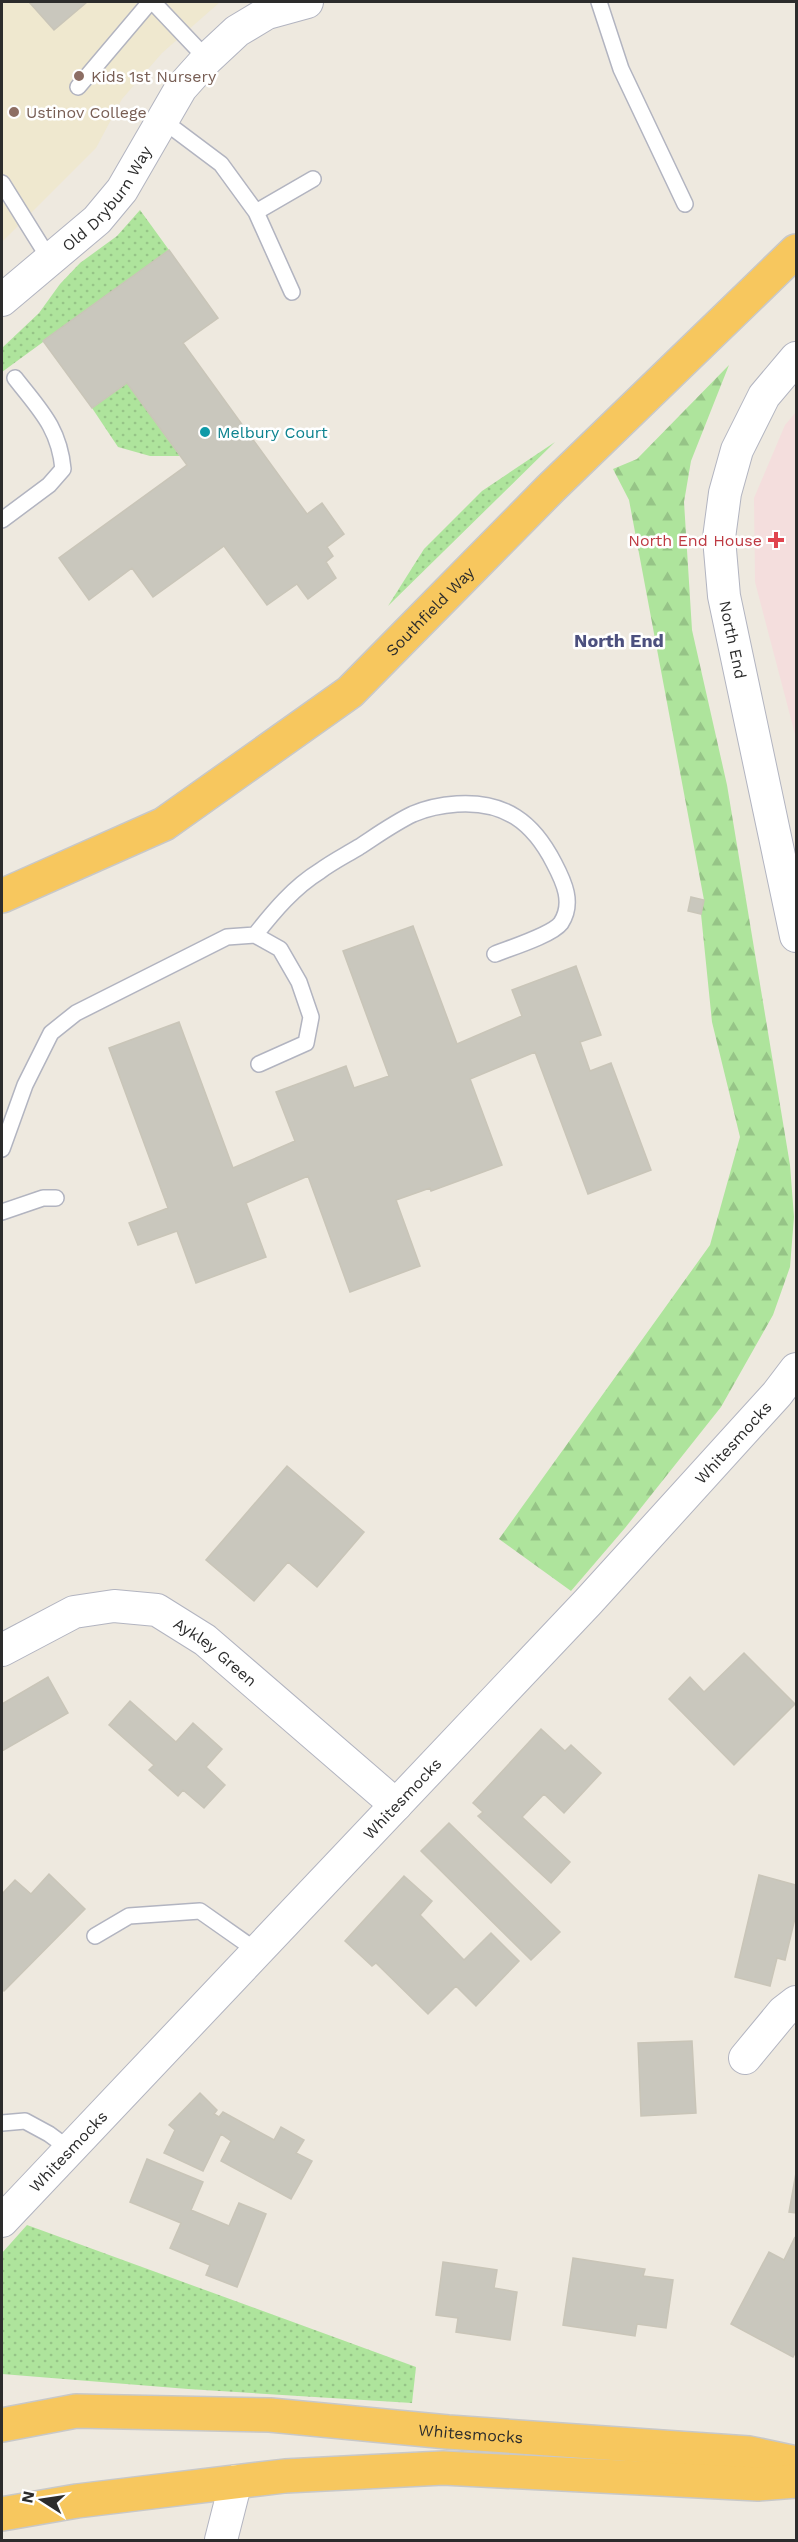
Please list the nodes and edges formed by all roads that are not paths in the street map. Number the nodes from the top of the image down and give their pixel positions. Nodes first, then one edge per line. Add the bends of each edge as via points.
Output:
1 (151, 2) edge
2 (308, 2) edge
3 (599, 2) edge
4 (207, 59) junction
5 (78, 87) dead end
6 (162, 119) junction
7 (313, 179) dead end
8 (2, 183) edge
9 (685, 204) dead end
10 (256, 212) junction
11 (796, 251) edge
12 (50, 260) junction
13 (292, 292) dead end
14 (2, 300) edge
15 (796, 358) edge
16 (15, 378) dead end
17 (2, 520) edge
18 (3, 895) edge
19 (255, 935) junction
20 (796, 936) edge
21 (495, 954) dead end
22 (258, 1064) dead end
23 (2, 1149) edge
24 (56, 1197) dead end
25 (2, 1212) edge
26 (796, 1369) edge
27 (2, 1650) edge
28 (396, 1805) junction
29 (94, 1936) dead end
30 (257, 1951) junction
31 (796, 2002) edge
32 (745, 2058) dead end
33 (2, 2123) edge
34 (68, 2148) junction
35 (2, 2221) edge
36 (2, 2426) edge
37 (796, 2463) edge
38 (236, 2481) junction
39 (796, 2481) edge
40 (2, 2514) edge
41 (221, 2541) edge

1 - 4 lane
1 - 5 lane
2 - 4 street, Old Dryburn Way via 267,13 237,31
3 - 9 lane via 621,69
4 - 6 street, Old Dryburn Way via 181,88
6 - 10 lane via 221,164
6 - 12 street, Old Dryburn Way via 122,190 97,219
7 - 10 lane
8 - 12 lane
10 - 13 lane
11 - 18 highway, Southfield Way via 551,488 350,692 164,824
12 - 14 street, Old Dryburn Way
15 - 20 street, North End via 764,396 737,450 725,493 719,538 724,596
16 - 17 lane via 54,430 63,469 49,485
19 - 21 lane via 318,871 384,831 423,810 474,803 499,807 524,823 544,844 563,880 569,904 560,924 529,942
19 - 22 lane via 280,949 299,982 310,1017 306,1043
19 - 23 lane via 218,941 76,1012 51,1033 25,1085
24 - 25 lane
26 - 28 street, Whitesmocks via 588,1602
27 - 28 street, Aykley Green via 74,1612 114,1606 157,1610 205,1640
28 - 30 street, Whitesmocks
29 - 30 lane via 129,1916 200,1911
30 - 34 street, Whitesmocks
31 - 32 street
33 - 34 lane via 25,2121
34 - 35 street, Whitesmocks
36 - 37 highway, Whitesmocks via 76,2411 270,2415 749,2453
38 - 39 highway via 443,2468 758,2484
38 - 40 highway via 77,2500
38 - 41 street

